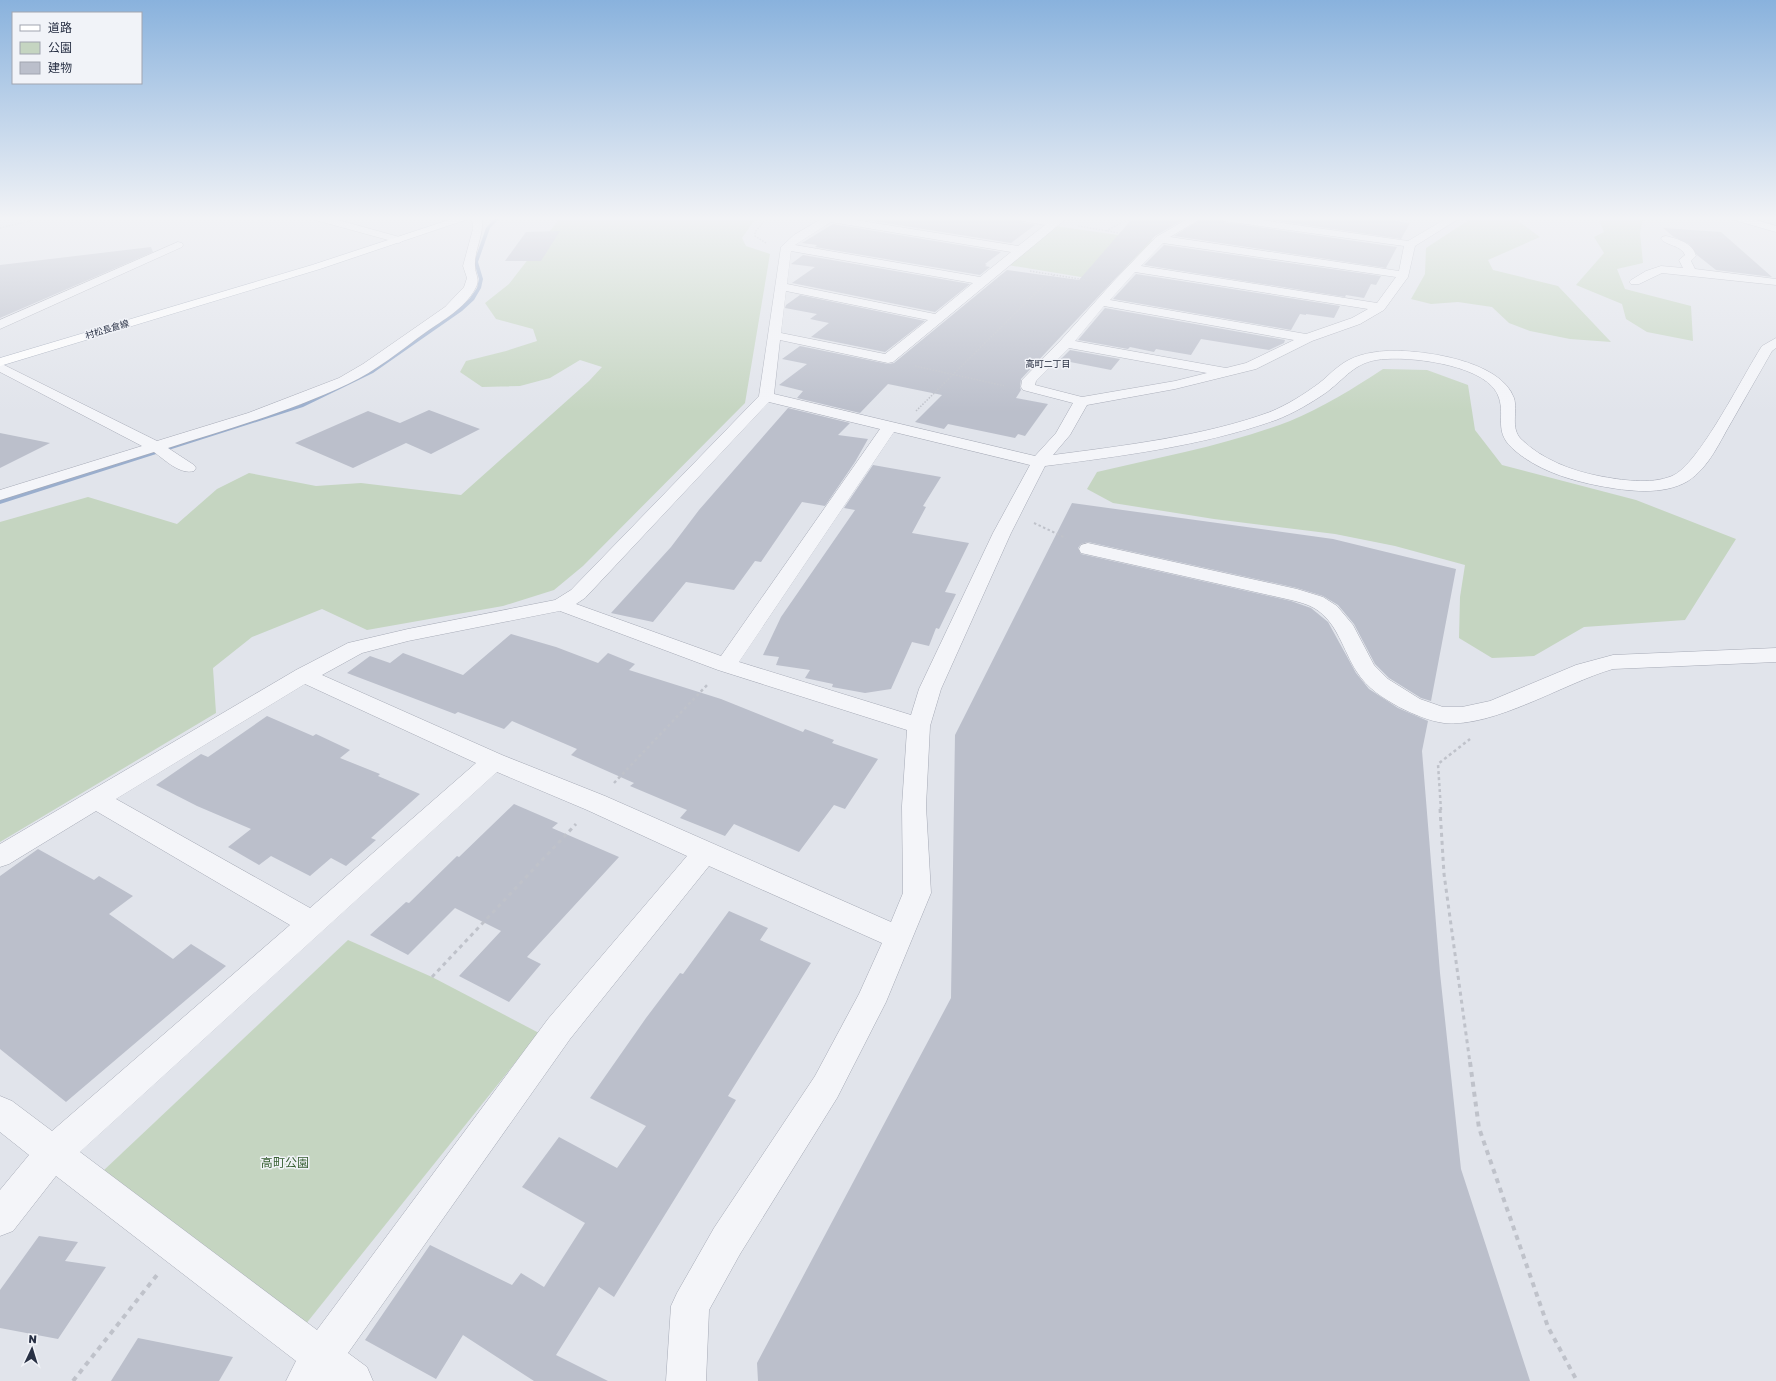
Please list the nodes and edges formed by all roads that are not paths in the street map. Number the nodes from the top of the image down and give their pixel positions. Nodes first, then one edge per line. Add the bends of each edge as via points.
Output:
1 (94, 282) edge
2 (265, 282) edge
3 (471, 282) edge
4 (781, 282) edge
5 (981, 282) edge
6 (1119, 282) edge
7 (1224, 282) edge
8 (1398, 282) edge
9 (780, 286) junction
10 (1101, 302) junction
11 (1380, 307) junction
12 (938, 318) junction
13 (1, 324) edge
14 (774, 335) junction
15 (1307, 338) junction
16 (1776, 342) edge
17 (1066, 343) junction
18 (0, 362) edge
19 (0, 367) edge
20 (1230, 372) junction
21 (766, 397) junction
22 (1082, 401) junction
23 (890, 426) junction
24 (155, 446) junction
25 (1039, 462) junction
26 (188, 468) dead end
27 (0, 495) edge
28 (1088, 548) road end
29 (561, 605) junction
30 (1776, 655) edge
31 (726, 664) junction
32 (304, 674) junction
33 (918, 726) junction
34 (494, 761) junction
35 (95, 799) junction
36 (705, 853) junction
37 (0, 857) edge
38 (312, 923) junction
39 (899, 938) junction
40 (0, 1112) edge
41 (53, 1153) junction
42 (0, 1218) edge
43 (314, 1369) edge
44 (353, 1381) edge
45 (686, 1381) edge

1 - 13 street
2 - 18 main road, 村松長倉線
3 - 24 street via 462,298 449,310 344,381 253,416
4 - 9 street
5 - 12 street
6 - 10 street
7 - 11 street
8 - 11 street
9 - 12 street
9 - 14 street
10 - 15 street
10 - 17 street
11 - 15 street via 1356,321
12 - 14 street via 888,359
14 - 21 street
15 - 20 street via 1251,366
16 - 25 street via 1767,348 1700,460 1683,477 1658,485 1621,484 1574,475 1537,459 1515,442 1509,433 1506,421 1507,398 1497,382 1464,366 1430,357 1397,355 1358,360 1301,402 1265,418 1191,438
17 - 20 street
17 - 22 street via 1029,380 1028,387
19 - 24 street
20 - 22 street
21 - 23 street
21 - 29 street via 578,594
22 - 25 street via 1062,435
23 - 25 street
23 - 31 street
24 - 26 street
24 - 27 street
25 - 33 street via 1012,512 930,690
28 - 30 street via 1297,595 1322,604 1336,616 1348,632 1366,670 1378,682 1407,702 1443,715 1484,711 1497,707 1584,670 1613,662
29 - 31 street
29 - 32 street via 355,648
31 - 33 street
32 - 34 street
32 - 35 street
33 - 39 street via 914,806 917,893
34 - 36 street via 596,803
34 - 38 street
35 - 37 street
35 - 38 street
36 - 39 street
36 - 43 street via 560,1029
38 - 41 street
39 - 45 street via 826,1088 727,1241 690,1306
40 - 41 street
41 - 42 street
41 - 43 street via 179,1248
43 - 44 street

